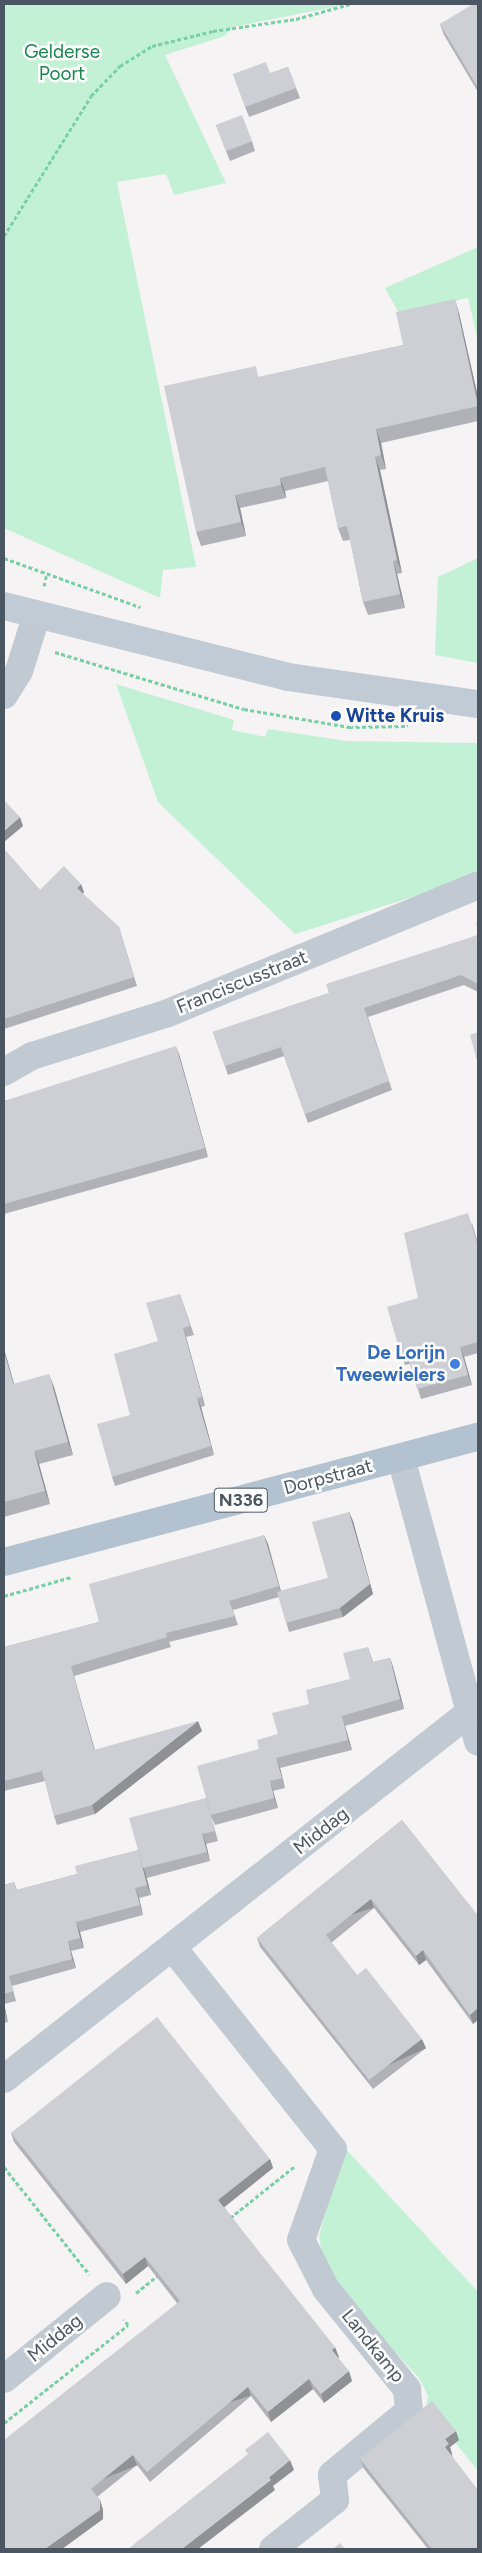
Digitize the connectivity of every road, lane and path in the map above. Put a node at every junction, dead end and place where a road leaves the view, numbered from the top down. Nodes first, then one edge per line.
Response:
1 (350, 4) edge
2 (4, 236) edge
3 (4, 558) edge
4 (47, 572) dead end
5 (4, 606) edge
6 (36, 617) junction
7 (4, 695) edge
8 (478, 704) edge
9 (478, 885) edge
10 (4, 1072) edge
11 (478, 1437) edge
12 (401, 1458) junction
13 (4, 1562) edge
14 (469, 1713) junction
15 (478, 1742) edge
16 (173, 1948) junction
17 (4, 2079) edge
18 (323, 2133) junction
19 (4, 2167) edge
20 (226, 2221) edge
21 (164, 2271) edge
22 (112, 2302) junction
23 (4, 2378) edge
24 (4, 2423) edge
25 (273, 2549) edge

1 - 2 path
3 - 4 path
5 - 6 main road
6 - 7 street
6 - 8 main road
9 - 10 street, Franciscusstraat
11 - 12 main road, Dorpstraat / N336
12 - 13 main road, Dorpstraat / N336
12 - 14 street
14 - 15 street
14 - 16 street, Middag
16 - 17 street, Middag
16 - 18 street
18 - 20 path
18 - 25 street, Landkamp
19 - 22 path
21 - 22 path
22 - 23 street, Middag
22 - 24 path

